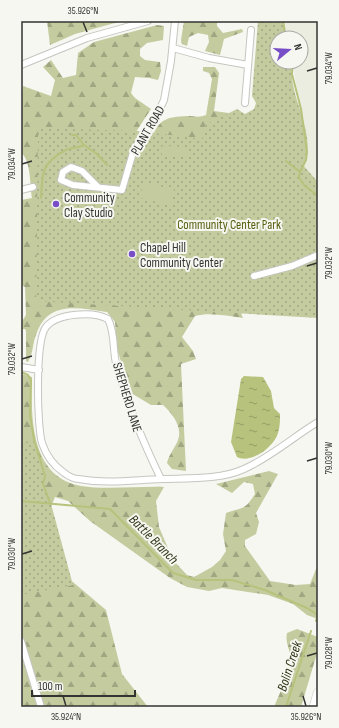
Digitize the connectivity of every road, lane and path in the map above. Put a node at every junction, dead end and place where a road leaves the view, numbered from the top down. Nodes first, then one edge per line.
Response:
1 (148, 21) edge
2 (175, 21) edge
3 (251, 30) dead end
4 (173, 48) junction
5 (21, 65) edge
6 (248, 65) junction
7 (245, 104) dead end
8 (33, 187) dead end
9 (98, 187) junction
10 (21, 190) edge
11 (318, 255) edge
12 (254, 276) dead end
13 (21, 368) edge
14 (39, 370) junction
15 (318, 422) edge
16 (161, 479) junction
17 (21, 641) edge
18 (318, 693) edge
19 (41, 707) edge
20 (314, 707) edge

1 - 5 street
2 - 4 street, PLANT ROAD
3 - 6 street
4 - 6 street
4 - 9 street, PLANT ROAD
6 - 7 street
8 - 10 street
9 - 9 street, PLANT ROAD
11 - 12 street
13 - 14 street
14 - 16 street, SHEPHERD LANE
14 - 16 street, SHEPHERD LANE
15 - 16 street, SHEPHERD LANE
17 - 19 street
18 - 20 main road

